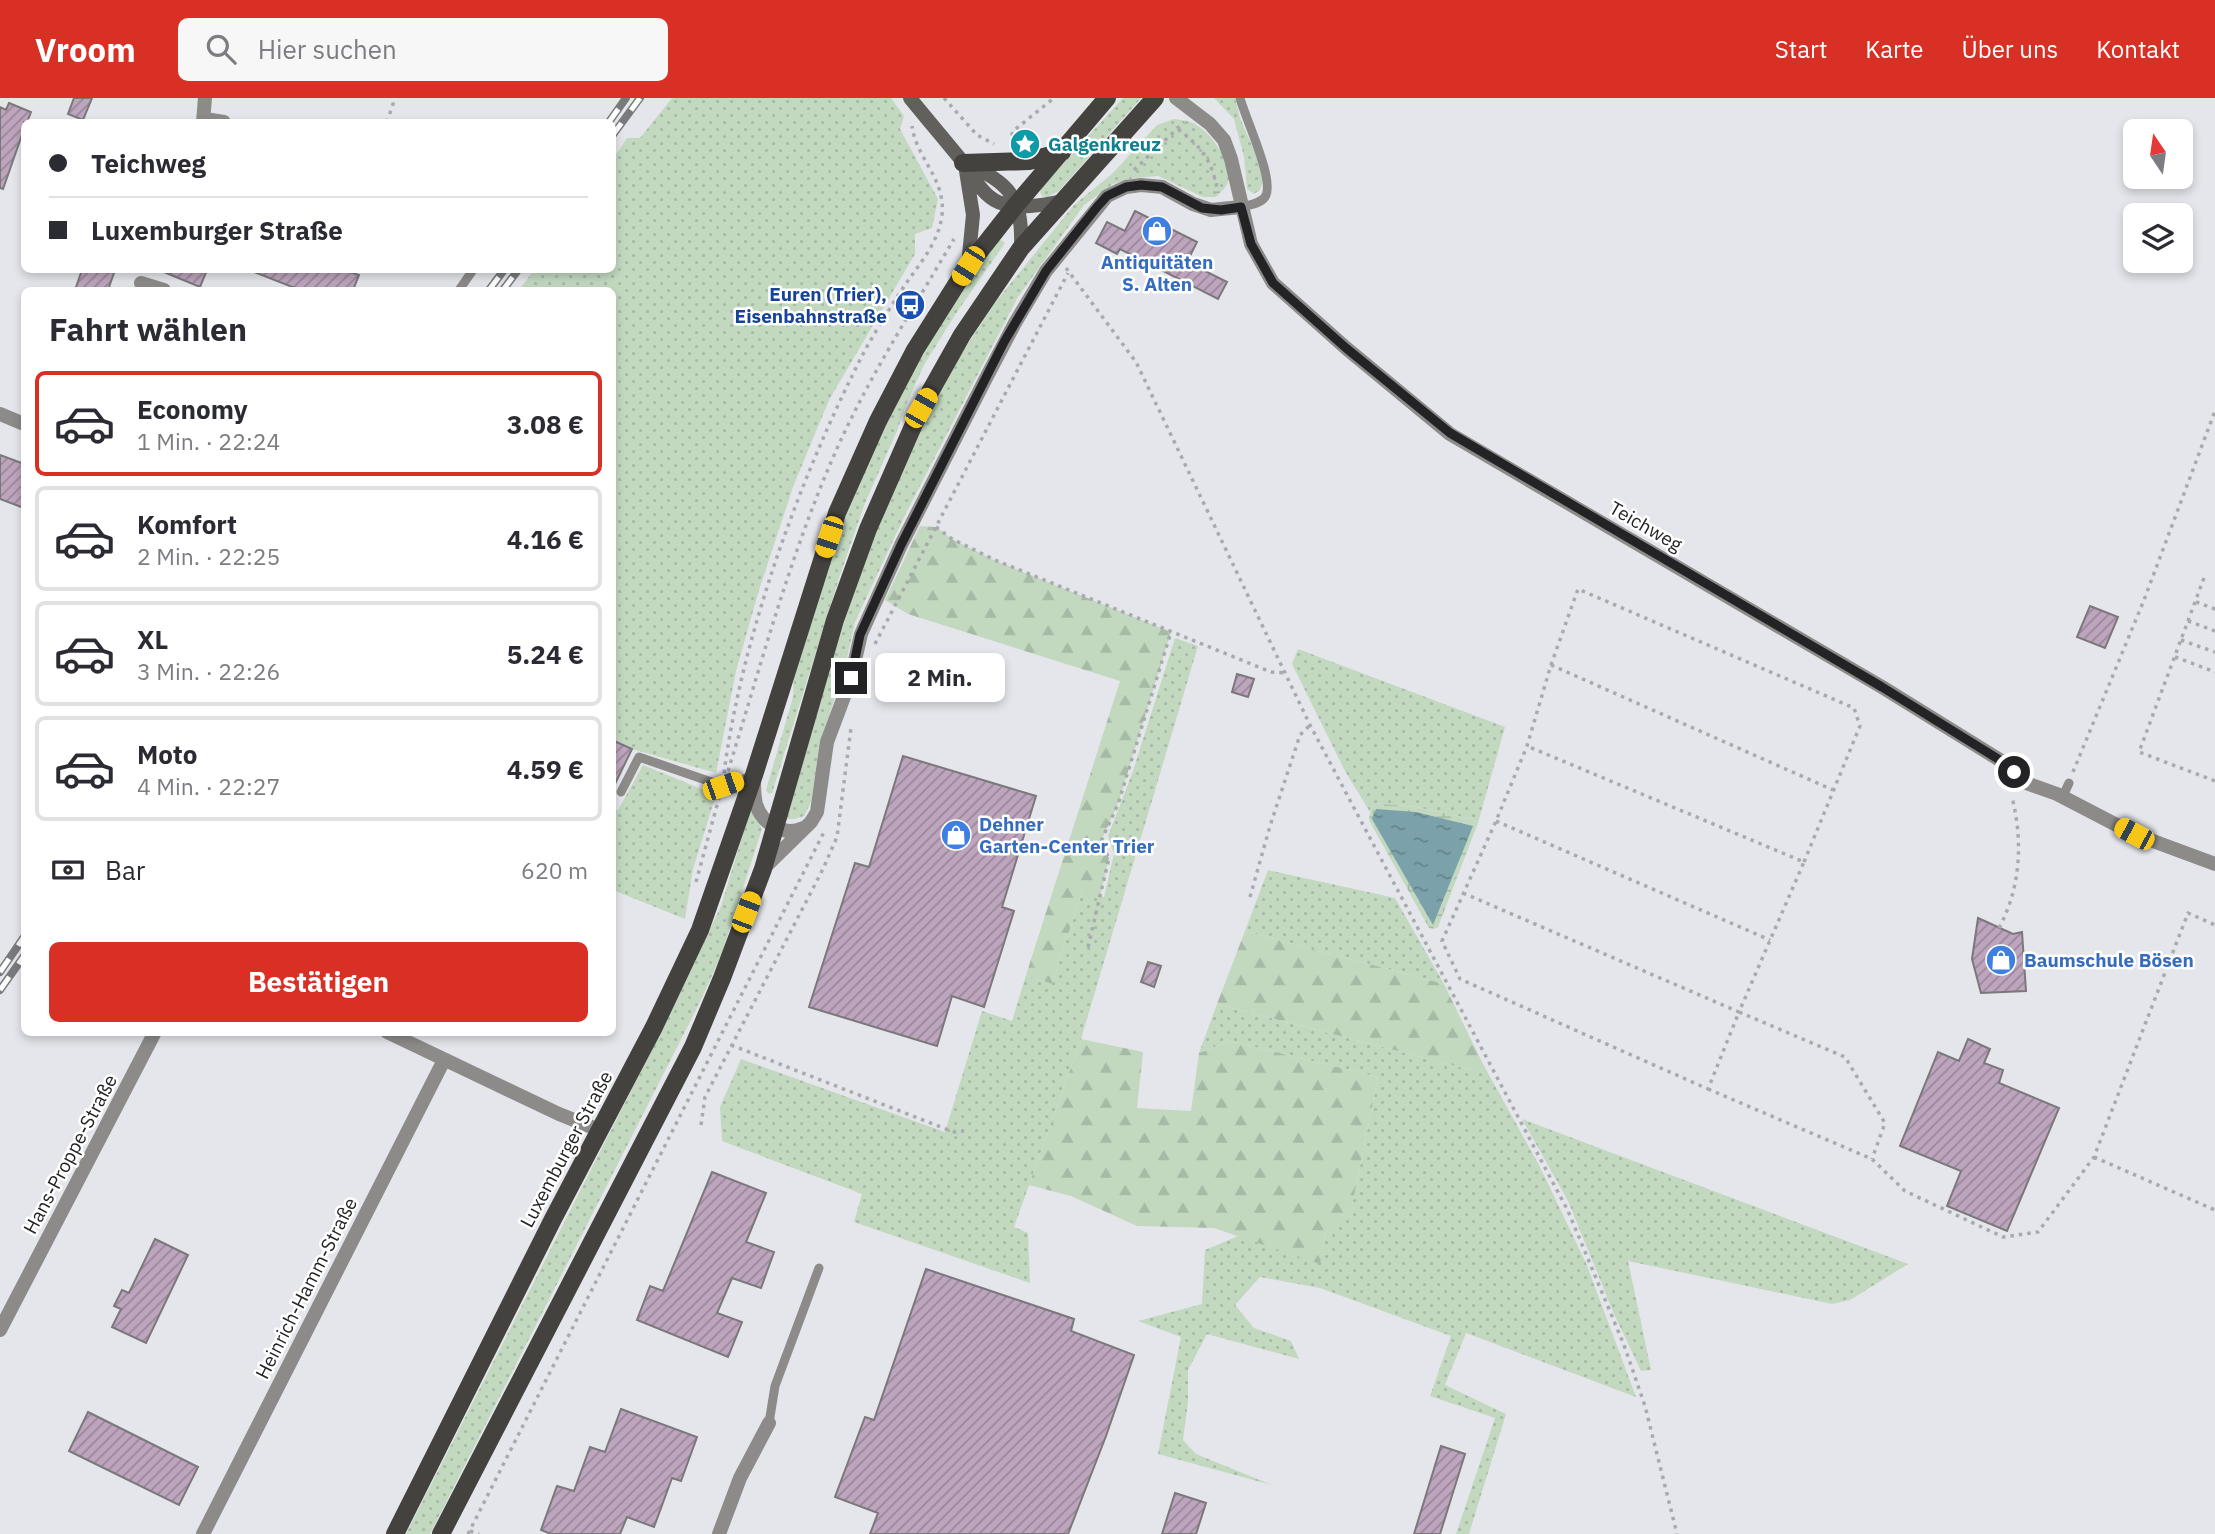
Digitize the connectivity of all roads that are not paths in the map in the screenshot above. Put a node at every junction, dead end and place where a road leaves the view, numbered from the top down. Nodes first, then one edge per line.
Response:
1 (205, 98) edge
2 (1107, 98) edge
3 (1155, 98) edge
4 (1177, 98) edge
5 (1240, 98) edge
6 (914, 103) edge
7 (204, 119) edge
8 (1062, 152) junction
9 (963, 163) junction
10 (1063, 201) junction
11 (1016, 205) junction
12 (1241, 207) junction
13 (1021, 248) junction
14 (968, 266) junction
15 (0, 414) edge
16 (21, 423) edge
17 (754, 775) junction
18 (621, 792) dead end
19 (774, 827) junction
20 (803, 828) junction
21 (2215, 864) edge
22 (763, 869) junction
23 (153, 1036) edge
24 (395, 1036) edge
25 (444, 1060) junction
26 (599, 1130) junction
27 (819, 1268) dead end
28 (0, 1331) edge
29 (769, 1423) joint
30 (203, 1534) edge
31 (395, 1534) edge
32 (441, 1534) edge
33 (719, 1534) edge

1 - 7 street
2 - 8 main road, Luxemburger Straße
3 - 10 main road
4 - 12 street, Teichweg
5 - 12 lane
6 - 9 street
8 - 9 main road
8 - 11 main road, Luxemburger Straße
9 - 11 street
9 - 14 street
10 - 11 street
10 - 13 main road
11 - 13 street
11 - 14 main road, Luxemburger Straße
12 - 20 street
12 - 21 street, Teichweg
13 - 19 main road
14 - 17 main road, Luxemburger Straße
15 - 16 street
17 - 18 lane
17 - 19 street, Luxemburger Straße
17 - 26 main road, Luxemburger Straße
19 - 20 street
19 - 22 main road
20 - 22 street
22 - 32 main road
23 - 28 street, Hans-Proppe-Straße
24 - 25 street
25 - 26 street
25 - 30 street, Heinrich-Hamm-Straße
26 - 31 main road, Luxemburger Straße
27 - 29 lane
29 - 33 street

